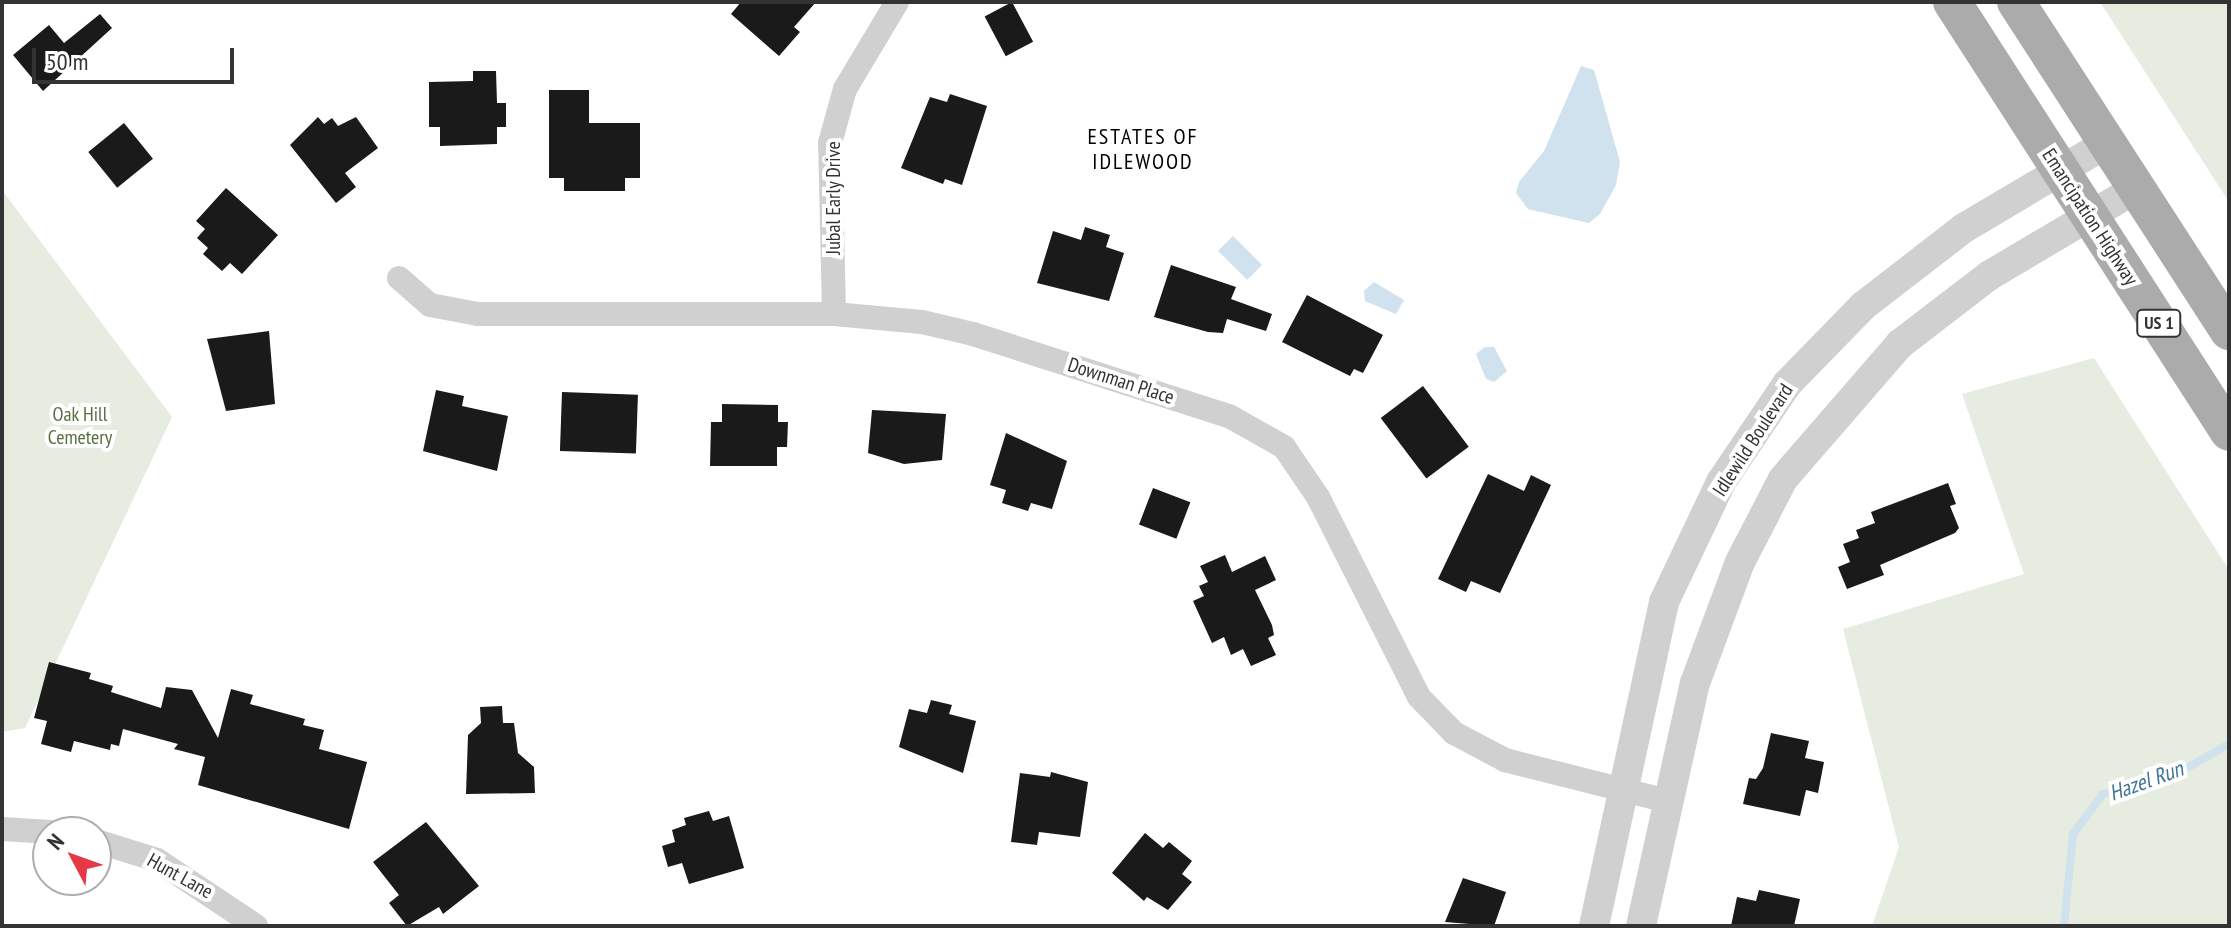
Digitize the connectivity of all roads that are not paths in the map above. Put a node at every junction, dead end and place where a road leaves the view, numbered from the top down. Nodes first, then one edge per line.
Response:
1 (897, 2) edge
2 (1952, 2) edge
3 (2016, 2) edge
4 (2107, 143) junction
5 (2059, 169) junction
6 (2137, 188) junction
7 (2088, 214) junction
8 (399, 278) dead end
9 (834, 314) junction
10 (2229, 331) edge
11 (2229, 432) edge
12 (1621, 793) junction
13 (1671, 802) junction
14 (2, 829) edge
15 (32, 831) edge
16 (112, 846) edge
17 (256, 926) edge
18 (1594, 926) edge
19 (1641, 926) edge

1 - 9 street, Jubal Early Drive
2 - 5 main road, Emancipation Highway / US 1
3 - 4 main road, US 1
4 - 5 street, Idlewild Boulevard
4 - 6 main road, US 1
5 - 7 main road, Emancipation Highway / US 1
5 - 12 street, Idlewild Boulevard
6 - 7 street
6 - 10 main road, US 1
7 - 11 main road, Emancipation Highway / US 1
7 - 13 street
8 - 9 street, Downman Place
9 - 12 street, Downman Place
12 - 13 street, Downman Place
12 - 18 street, Idlewild Boulevard
13 - 19 street
14 - 15 street
16 - 17 street, Hunt Lane

